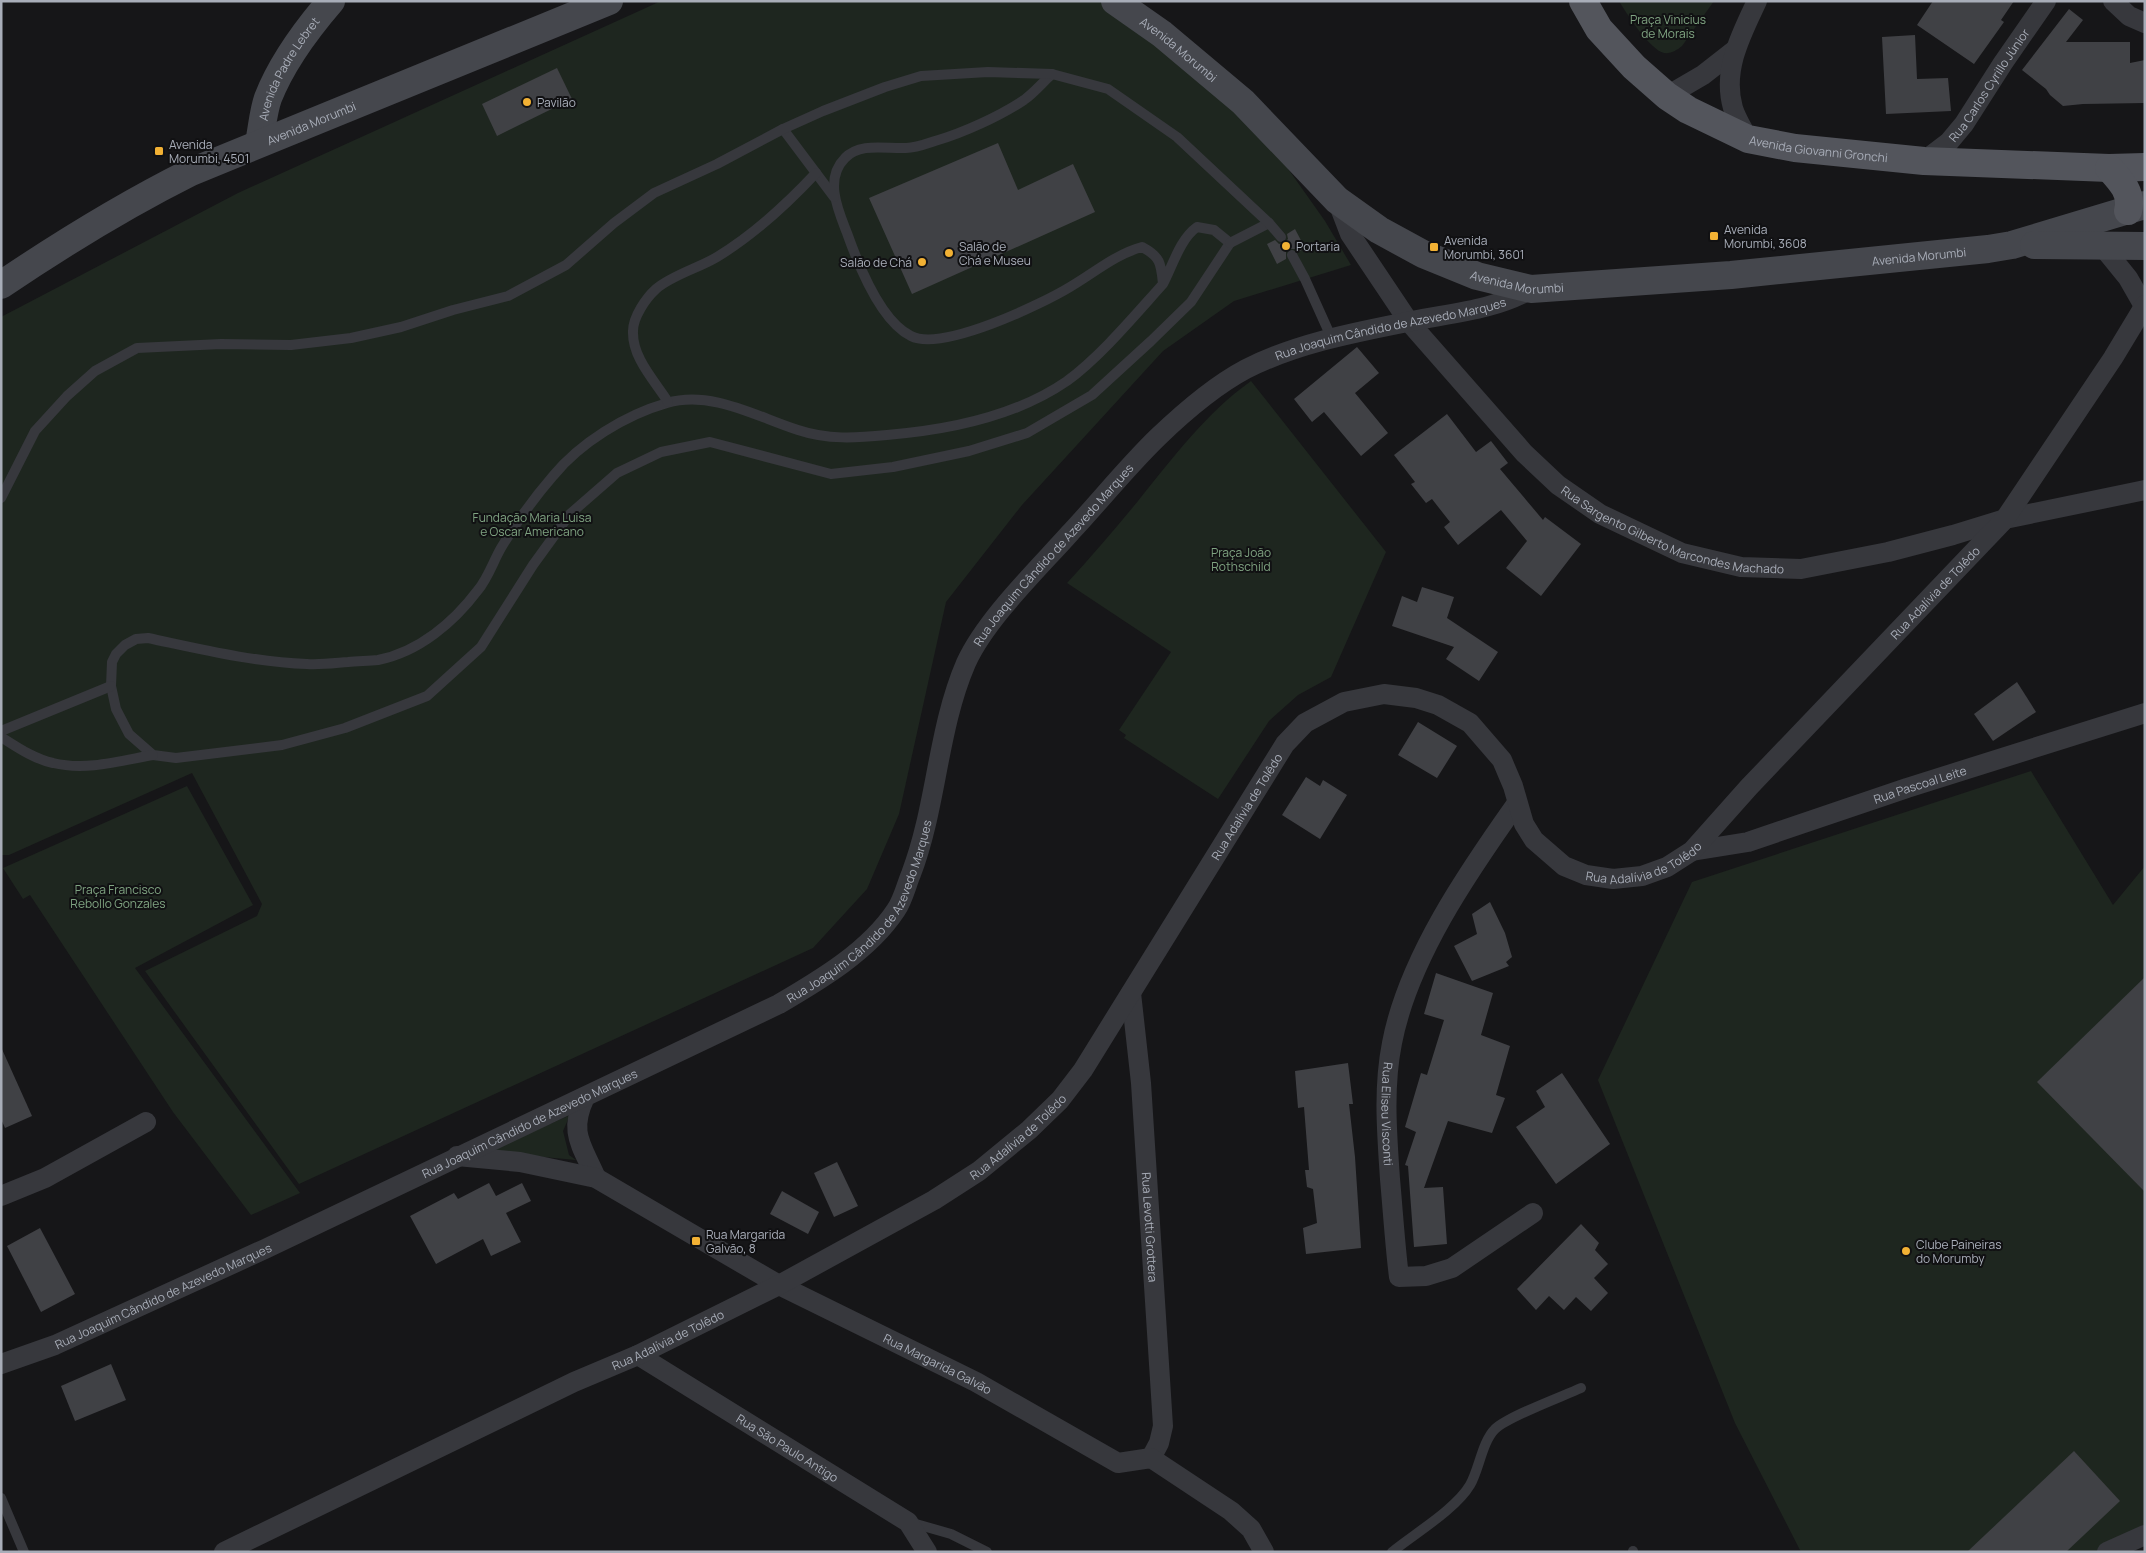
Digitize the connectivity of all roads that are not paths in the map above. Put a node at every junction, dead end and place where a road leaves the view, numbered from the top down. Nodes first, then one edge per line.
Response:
1 (331, 1) edge
2 (1116, 1) edge
3 (1583, 1) edge
4 (1757, 1) edge
5 (2046, 1) edge
6 (2113, 1) edge
7 (608, 2) edge
8 (2145, 22) edge
9 (1735, 50) junction
10 (1052, 74) junction
11 (1667, 96) junction
12 (268, 99) junction
13 (311, 122) junction
14 (782, 129) junction
15 (1748, 139) junction
16 (258, 143) junction
17 (1924, 161) junction
18 (2145, 167) edge
19 (2109, 168) junction
20 (816, 173) junction
21 (2145, 182) edge
22 (834, 197) junction
23 (1337, 200) junction
24 (2136, 208) edge
25 (1269, 223) junction
26 (1281, 236) dead end
27 (1230, 243) junction
28 (2012, 245) junction
29 (2102, 246) junction
30 (2145, 246) edge
31 (1292, 256) dead end
32 (1, 284) edge
33 (1163, 284) junction
34 (1531, 289) junction
35 (2144, 306) edge
36 (1409, 322) junction
37 (1332, 339) junction
38 (668, 402) junction
39 (2145, 490) edge
40 (1, 498) edge
41 (2005, 519) junction
42 (111, 686) junction
43 (2145, 713) edge
44 (1, 731) edge
45 (1, 737) edge
46 (152, 756) junction
47 (1517, 803) junction
48 (1692, 851) junction
49 (1131, 993) junction
50 (585, 1097) junction
51 (146, 1122) dead end
52 (457, 1156) junction
53 (596, 1178) junction
54 (1, 1196) edge
55 (1533, 1213) dead end
56 (779, 1285) junction
57 (638, 1356) junction
58 (1, 1364) edge
59 (1581, 1388) dead end
60 (1151, 1458) junction
61 (1, 1498) edge
62 (908, 1522) junction
63 (2145, 1535) edge
64 (231, 1550) edge
65 (24, 1552) edge
66 (927, 1552) edge
67 (987, 1552) edge
68 (1264, 1552) edge
69 (1392, 1552) edge
70 (2107, 1552) edge

1 - 12 main road, Avenida Padre Lebret
2 - 23 main road, Avenida Morumbi
3 - 11 main road, Avenida Giovanni Gronchi
4 - 9 street
5 - 17 street, Rua Carlos Cyrillo Júnior
6 - 8 street
7 - 13 main road, Avenida Morumbi
9 - 11 street
9 - 15 street
10 - 14 lane
10 - 22 lane
10 - 25 lane
11 - 15 main road, Avenida Giovanni Gronchi
12 - 13 main road
12 - 16 main road, Avenida Padre Lebret
13 - 16 main road, Avenida Morumbi
14 - 20 lane
14 - 40 lane
15 - 17 main road, Avenida Giovanni Gronchi
16 - 32 main road, Avenida Morumbi
17 - 19 main road, Avenida Giovanni Gronchi
18 - 19 main road, Avenida Giovanni Gronchi
19 - 21 main road, Avenida Giovanni Gronchi
19 - 24 main road
20 - 22 lane
20 - 38 lane
22 - 33 lane
23 - 34 main road, Avenida Morumbi
23 - 36 street, Rua Sargento Gilberto Marcondes Machado
24 - 28 main road, Avenida Morumbi
25 - 26 lane
25 - 27 lane
27 - 33 lane
27 - 46 lane
28 - 29 main road, Avenida Morumbi
28 - 34 main road, Avenida Morumbi
29 - 30 main road, Avenida Morumbi
29 - 35 street, Rua Adalívia de Tolêdo
31 - 37 lane
33 - 38 lane
34 - 36 street, Rua Joaquim Cândido de Azevedo Marques
35 - 41 street, Rua Adalívia de Tolêdo
36 - 37 street, Rua Joaquim Cândido de Azevedo Marques
36 - 41 street, Rua Sargento Gilberto Marcondes Machado
37 - 50 street, Rua Joaquim Cândido de Azevedo Marques
38 - 42 lane
39 - 41 street, Rua Sargento Gilberto Marcondes Machado
41 - 48 street, Rua Adalívia de Tolêdo
42 - 44 lane
42 - 46 lane
43 - 48 street, Rua Pascoal Leite
45 - 46 lane
47 - 48 street, Rua Adalívia de Tolêdo
47 - 49 street, Rua Adalívia de Tolêdo
47 - 55 street, Rua Eliseu Visconti
49 - 56 street, Rua Adalívia de Tolêdo
49 - 60 street, Rua Levotti Grottera
50 - 52 street, Rua Joaquim Cândido de Azevedo Marques
50 - 53 street
51 - 54 street
52 - 53 street, Rua Margarida Galvão
52 - 58 street, Rua Joaquim Cândido de Azevedo Marques
53 - 56 street, Rua Margarida Galvão
56 - 57 street, Rua Adalívia de Tolêdo
56 - 60 street, Rua Margarida Galvão
57 - 62 street, Rua São Paulo Antigo
57 - 64 street, Rua Adalívia de Tolêdo
59 - 69 lane
60 - 68 street
61 - 65 lane
62 - 66 street, Rua São Paulo Antigo
62 - 67 lane
63 - 70 street

